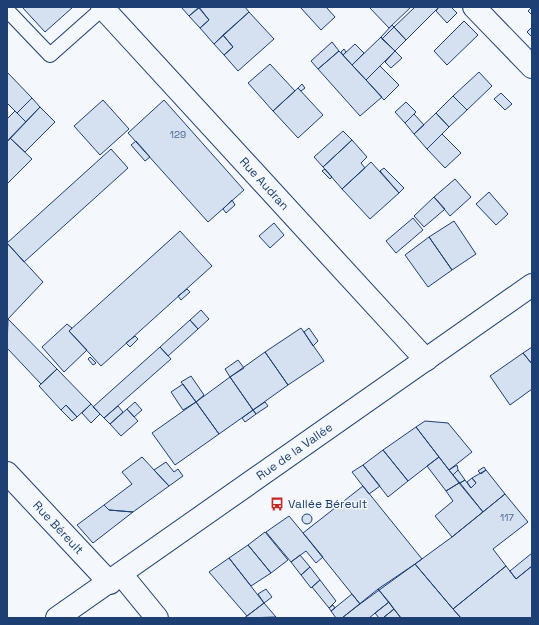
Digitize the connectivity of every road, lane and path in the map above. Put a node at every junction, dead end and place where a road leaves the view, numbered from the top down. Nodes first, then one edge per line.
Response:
1 (474, 7) edge
2 (103, 8) edge
3 (7, 10) edge
4 (532, 67) edge
5 (532, 284) edge
6 (426, 360) junction
7 (7, 473) edge
8 (115, 579) junction
9 (58, 618) edge
10 (157, 618) edge

1 - 4 street
2 - 3 lane
2 - 6 street, Rue Audran
5 - 6 street, Rue de la Vallée
6 - 8 street, Rue de la Vallée
7 - 8 street, Rue Béreult
8 - 9 street, Rue de la Vallée
8 - 10 street, Rue Béreult

